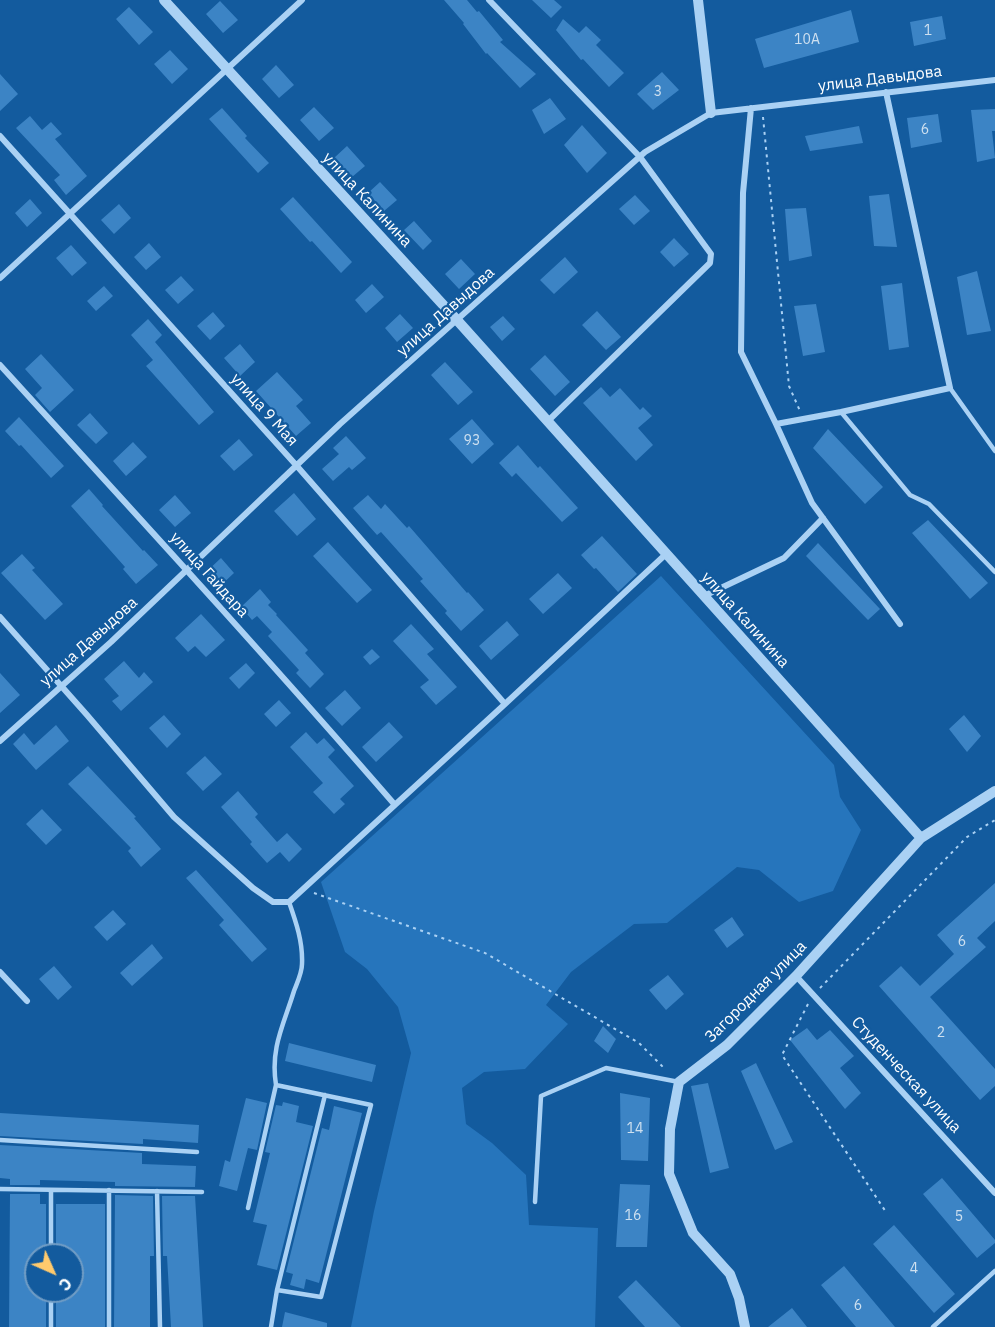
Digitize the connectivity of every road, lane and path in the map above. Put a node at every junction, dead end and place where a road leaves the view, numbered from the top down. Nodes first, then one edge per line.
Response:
1 (164, 0) edge
2 (302, 0) edge
3 (489, 0) edge
4 (698, 0) edge
5 (226, 68) junction
6 (995, 80) edge
7 (886, 92) junction
8 (762, 107) junction
9 (751, 108) junction
10 (711, 112) junction
11 (0, 136) edge
12 (640, 157) junction
13 (69, 213) junction
14 (0, 278) edge
15 (457, 320) junction
16 (0, 365) edge
17 (950, 388) junction
18 (842, 412) junction
19 (804, 419) junction
20 (548, 421) junction
21 (777, 424) junction
22 (995, 451) edge
23 (296, 465) junction
24 (823, 518) junction
25 (666, 554) junction
26 (186, 570) junction
27 (995, 572) edge
28 (704, 596) junction
29 (0, 617) edge
30 (900, 624) dead end
31 (62, 686) junction
32 (505, 705) junction
33 (0, 741) edge
34 (995, 791) edge
35 (395, 805) junction
36 (995, 820) edge
37 (921, 838) junction
38 (303, 889) junction
39 (289, 902) junction
40 (0, 972) edge
41 (796, 976) junction
42 (813, 995) junction
43 (27, 1001) dead end
44 (679, 1082) junction
45 (276, 1085) junction
46 (325, 1095) junction
47 (0, 1140) edge
48 (197, 1152) dead end
49 (0, 1189) edge
50 (51, 1190) junction
51 (109, 1190) junction
52 (157, 1191) junction
53 (202, 1192) dead end
54 (995, 1193) edge
55 (535, 1202) dead end
56 (248, 1208) dead end
57 (886, 1212) dead end
58 (51, 1243) edge
59 (995, 1271) edge
60 (277, 1290) junction
61 (51, 1303) edge
62 (51, 1327) edge
63 (109, 1327) edge
64 (160, 1327) edge
65 (271, 1327) edge
66 (745, 1327) edge
67 (933, 1327) edge

1 - 5 street, улица Калинина
2 - 5 street
3 - 12 street
4 - 10 street
5 - 13 street
5 - 15 street, улица Калинина
6 - 7 street, улица Давыдова
7 - 8 street, улица Давыдова
7 - 17 street
8 - 9 street, улица Давыдова
8 - 19 path
9 - 10 street, улица Давыдова
9 - 21 street
10 - 12 street, улица Давыдова
11 - 13 street, улица 9 Мая
12 - 15 street, улица Давыдова
12 - 20 street
13 - 14 street
13 - 23 street, улица 9 Мая
15 - 20 street, улица Калинина
15 - 23 street, улица Давыдова
16 - 26 street, улица Гайдара
17 - 18 street
17 - 22 lane
18 - 19 street
18 - 27 lane
19 - 21 street
20 - 25 street, улица Калинина
21 - 24 street
23 - 26 street, улица Давыдова
23 - 32 street, улица 9 Мая
24 - 28 street
24 - 30 street
25 - 28 street, улица Калинина
25 - 32 street
26 - 31 street, улица Давыдова
26 - 35 street, улица Гайдара
28 - 37 street, улица Калинина
29 - 31 street
31 - 33 street, улица Давыдова
31 - 39 street
32 - 35 street
34 - 37 street, Загородная улица
35 - 38 street
36 - 42 path
37 - 41 street, Загородная улица
38 - 39 street
38 - 44 path
39 - 45 lane
40 - 43 street
41 - 42 street, Студенческая улица
41 - 44 street, Загородная улица
42 - 54 street, Студенческая улица
42 - 57 path
44 - 55 lane
44 - 66 street
45 - 46 lane
45 - 56 lane
46 - 60 lane
46 - 60 lane
47 - 48 lane
49 - 50 lane
50 - 51 lane
50 - 58 lane
51 - 52 lane
51 - 63 lane
52 - 53 lane
52 - 64 lane
59 - 67 lane
60 - 65 lane
61 - 62 lane

